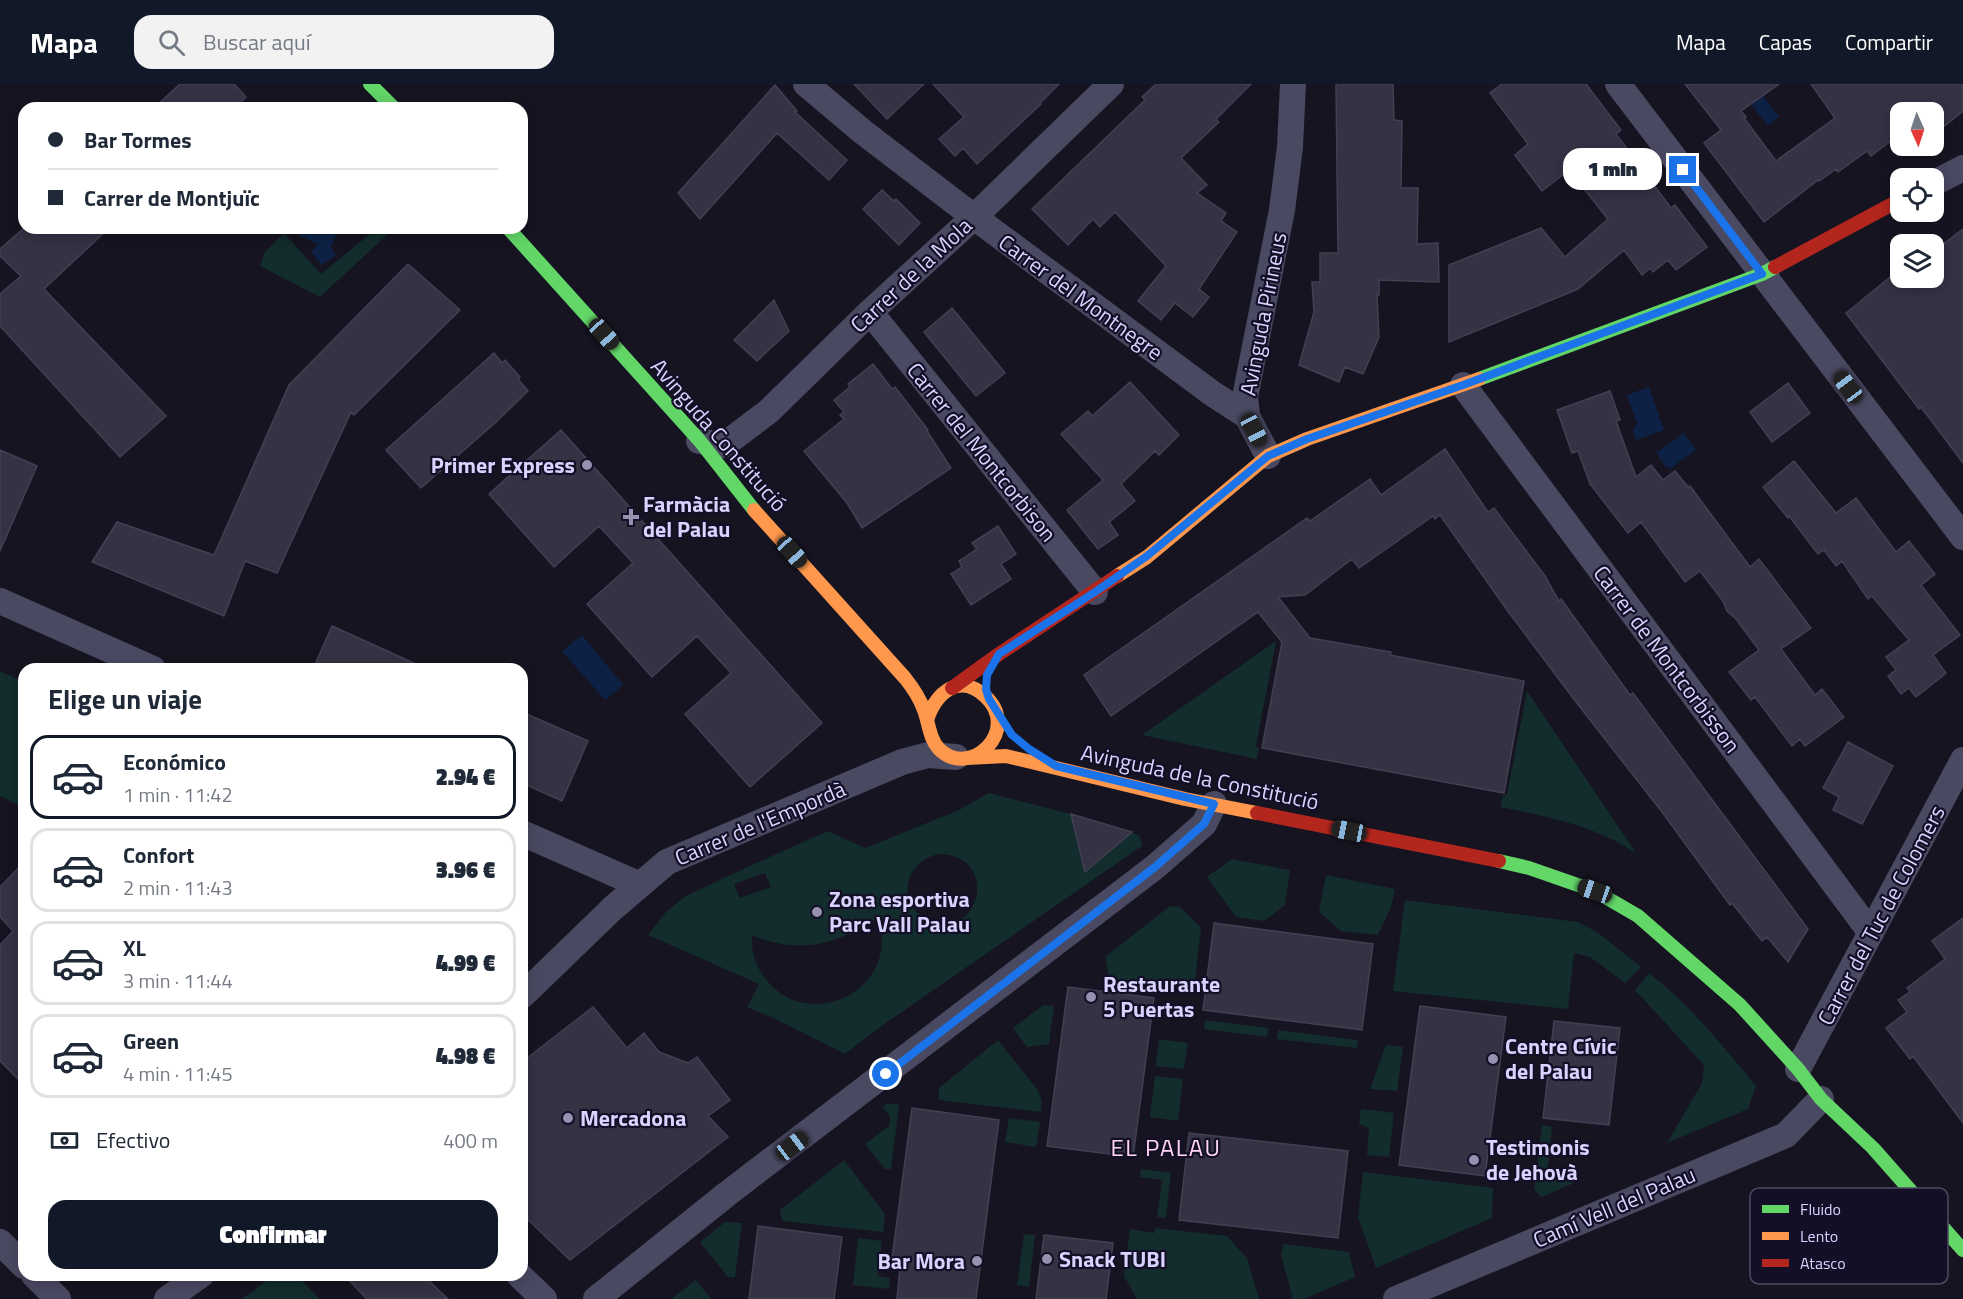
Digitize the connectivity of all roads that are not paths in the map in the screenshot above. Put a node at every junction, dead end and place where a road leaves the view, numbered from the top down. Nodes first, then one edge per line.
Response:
1 (370, 84) edge
2 (806, 84) edge
3 (1111, 84) edge
4 (1293, 84) edge
5 (1618, 84) edge
6 (388, 102) edge
7 (1963, 168) edge
8 (1944, 178) edge
9 (1890, 205) edge
10 (974, 217) junction
11 (513, 234) edge
12 (1762, 274) junction
13 (870, 312) junction
14 (1463, 385) junction
15 (1247, 416) junction
16 (699, 441) junction
17 (1268, 456) junction
18 (1963, 537) edge
19 (1095, 592) junction
20 (0, 601) edge
21 (999, 654) junction
22 (140, 663) edge
23 (899, 670) junction
24 (951, 688) junction
25 (992, 704) junction
26 (927, 723) junction
27 (1012, 735) dead end
28 (1029, 749) dead end
29 (962, 758) junction
30 (1963, 760) edge
31 (902, 762) junction
32 (1056, 766) junction
33 (1214, 804) junction
34 (528, 836) edge
35 (640, 885) junction
36 (1871, 933) junction
37 (528, 990) edge
38 (1798, 1069) junction
39 (1821, 1099) junction
40 (1908, 1188) edge
41 (1948, 1233) edge
42 (0, 1242) edge
43 (1963, 1250) edge
44 (18, 1260) edge
45 (40, 1281) edge
46 (192, 1281) edge
47 (525, 1281) edge
48 (58, 1299) edge
49 (167, 1299) edge
50 (544, 1299) edge
51 (596, 1299) edge
52 (1396, 1299) edge

1 - 6 street
2 - 10 street, Carrer del Montnegre
3 - 10 street, Carrer de la Mola
4 - 15 street, Avinguda Pirineus
5 - 12 street
7 - 8 street
9 - 12 street
10 - 13 street, Carrer de la Mola
10 - 15 street, Carrer del Montnegre
11 - 16 street, Avinguda Constitució
12 - 14 street
12 - 18 street
13 - 16 street, Carrer de la Mola
13 - 19 street, Carrer del Montcorbison
14 - 17 street
14 - 36 street, Carrer de Montcorbisson
15 - 17 street, Avinguda Pirineus
16 - 23 street, Avinguda Constitució
17 - 19 street
19 - 21 street
20 - 22 street
21 - 24 street
21 - 25 street
23 - 24 street, Avinguda Constitució
23 - 26 street, Avinguda Constitució
24 - 25 street
24 - 26 street
25 - 27 street
25 - 29 street
26 - 29 street
26 - 31 street, Carrer de l'Empordà
28 - 32 street
29 - 31 street, Carrer de l'Empordà
29 - 32 street
30 - 36 street, Carrer del Tuc de Colomers
31 - 35 street, Carrer de l'Empordà
32 - 33 street, Avinguda de la Constitució
33 - 38 street, Avinguda de la Constitució
33 - 51 street
34 - 35 street
35 - 37 street, Carrer de l'Empordà
36 - 38 street, Carrer del Tuc de Colomers
38 - 39 street
39 - 40 street
39 - 52 street, Camí Vell del Palau
41 - 43 street
42 - 44 street
45 - 48 street
46 - 49 street
47 - 50 street

